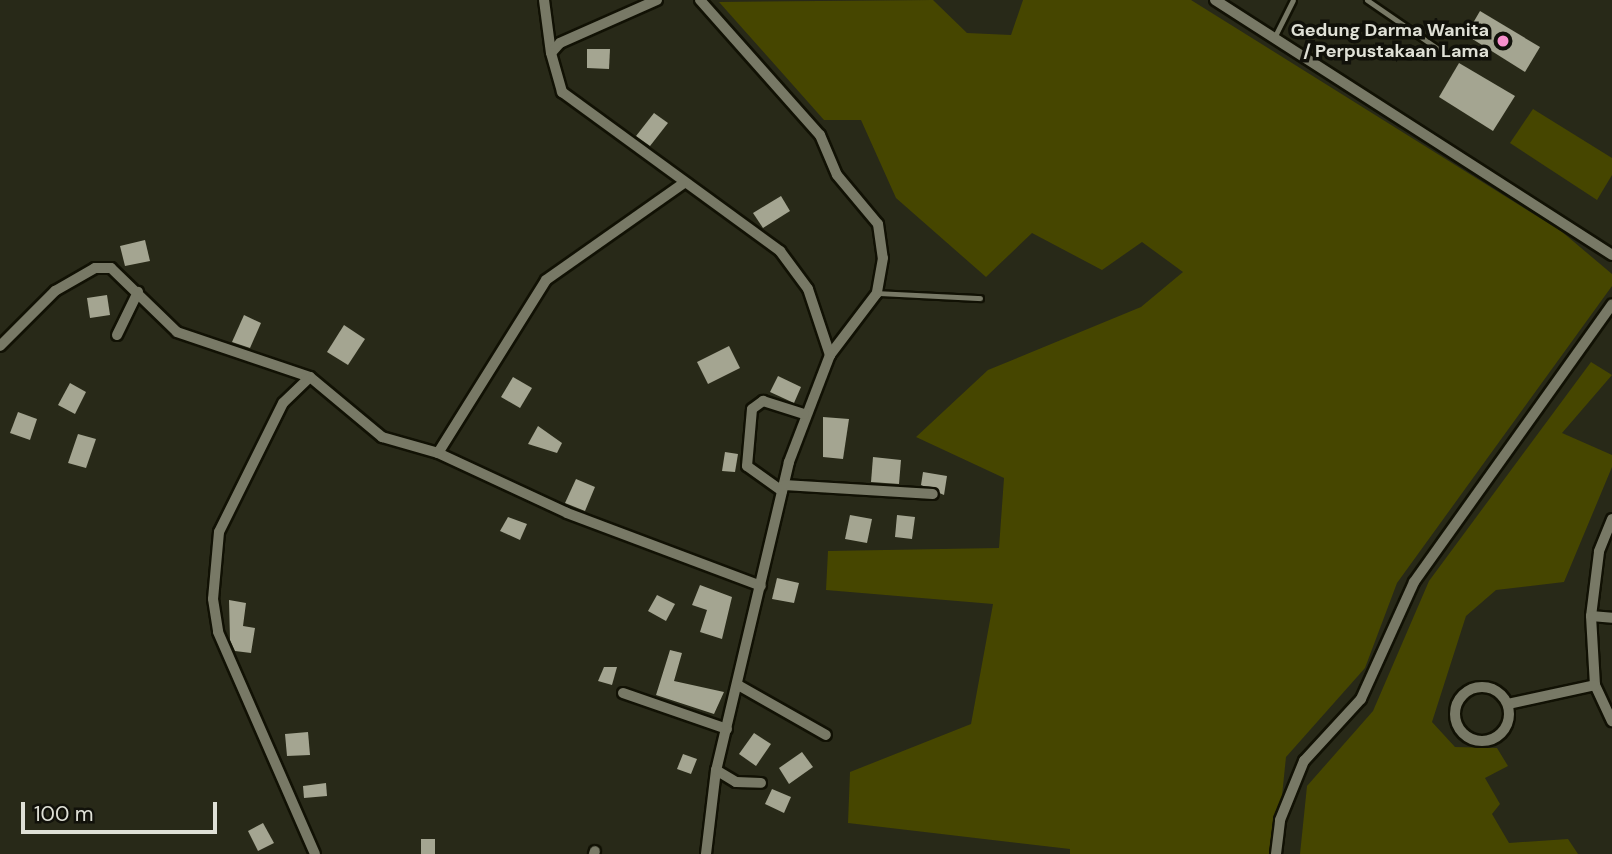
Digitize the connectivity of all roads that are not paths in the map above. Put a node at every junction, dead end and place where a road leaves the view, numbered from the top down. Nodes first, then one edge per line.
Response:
1 (544, 0) edge
2 (657, 0) edge
3 (700, 0) edge
4 (1215, 0) edge
5 (1293, 0) edge
6 (1367, 0) edge
7 (1274, 38) junction
8 (551, 53) junction
9 (1447, 55) dead end
10 (684, 183) junction
11 (1612, 255) edge
12 (138, 292) junction
13 (877, 293) junction
14 (981, 298) dead end
15 (1612, 304) edge
16 (117, 335) dead end
17 (0, 346) edge
18 (830, 355) junction
19 (310, 377) junction
20 (804, 414) junction
21 (438, 453) junction
22 (783, 488) junction
23 (933, 494) dead end
24 (1612, 519) edge
25 (761, 586) junction
26 (1591, 616) junction
27 (1612, 618) edge
28 (738, 685) junction
29 (1595, 685) junction
30 (623, 693) dead end
31 (1508, 704) junction
32 (1612, 721) edge
33 (727, 729) junction
34 (826, 735) dead end
35 (716, 770) junction
36 (761, 783) dead end
37 (315, 854) edge
38 (706, 854) edge
39 (1276, 854) edge

1 - 8 street
2 - 8 street
3 - 13 street
4 - 7 street
5 - 7 lane
6 - 9 lane
7 - 11 street
8 - 10 street
10 - 18 street
10 - 21 street
12 - 16 street
12 - 17 street
12 - 19 street
13 - 14 lane
13 - 18 street
15 - 39 street
18 - 20 street
19 - 21 street
19 - 37 street
20 - 22 street
20 - 22 street
21 - 25 street
22 - 23 street
22 - 25 street
24 - 26 street
25 - 28 street
26 - 27 street
26 - 29 street
28 - 33 street
28 - 34 street
29 - 31 street
29 - 32 street
30 - 33 street
31 - 31 street
33 - 35 street
35 - 36 street
35 - 38 street

